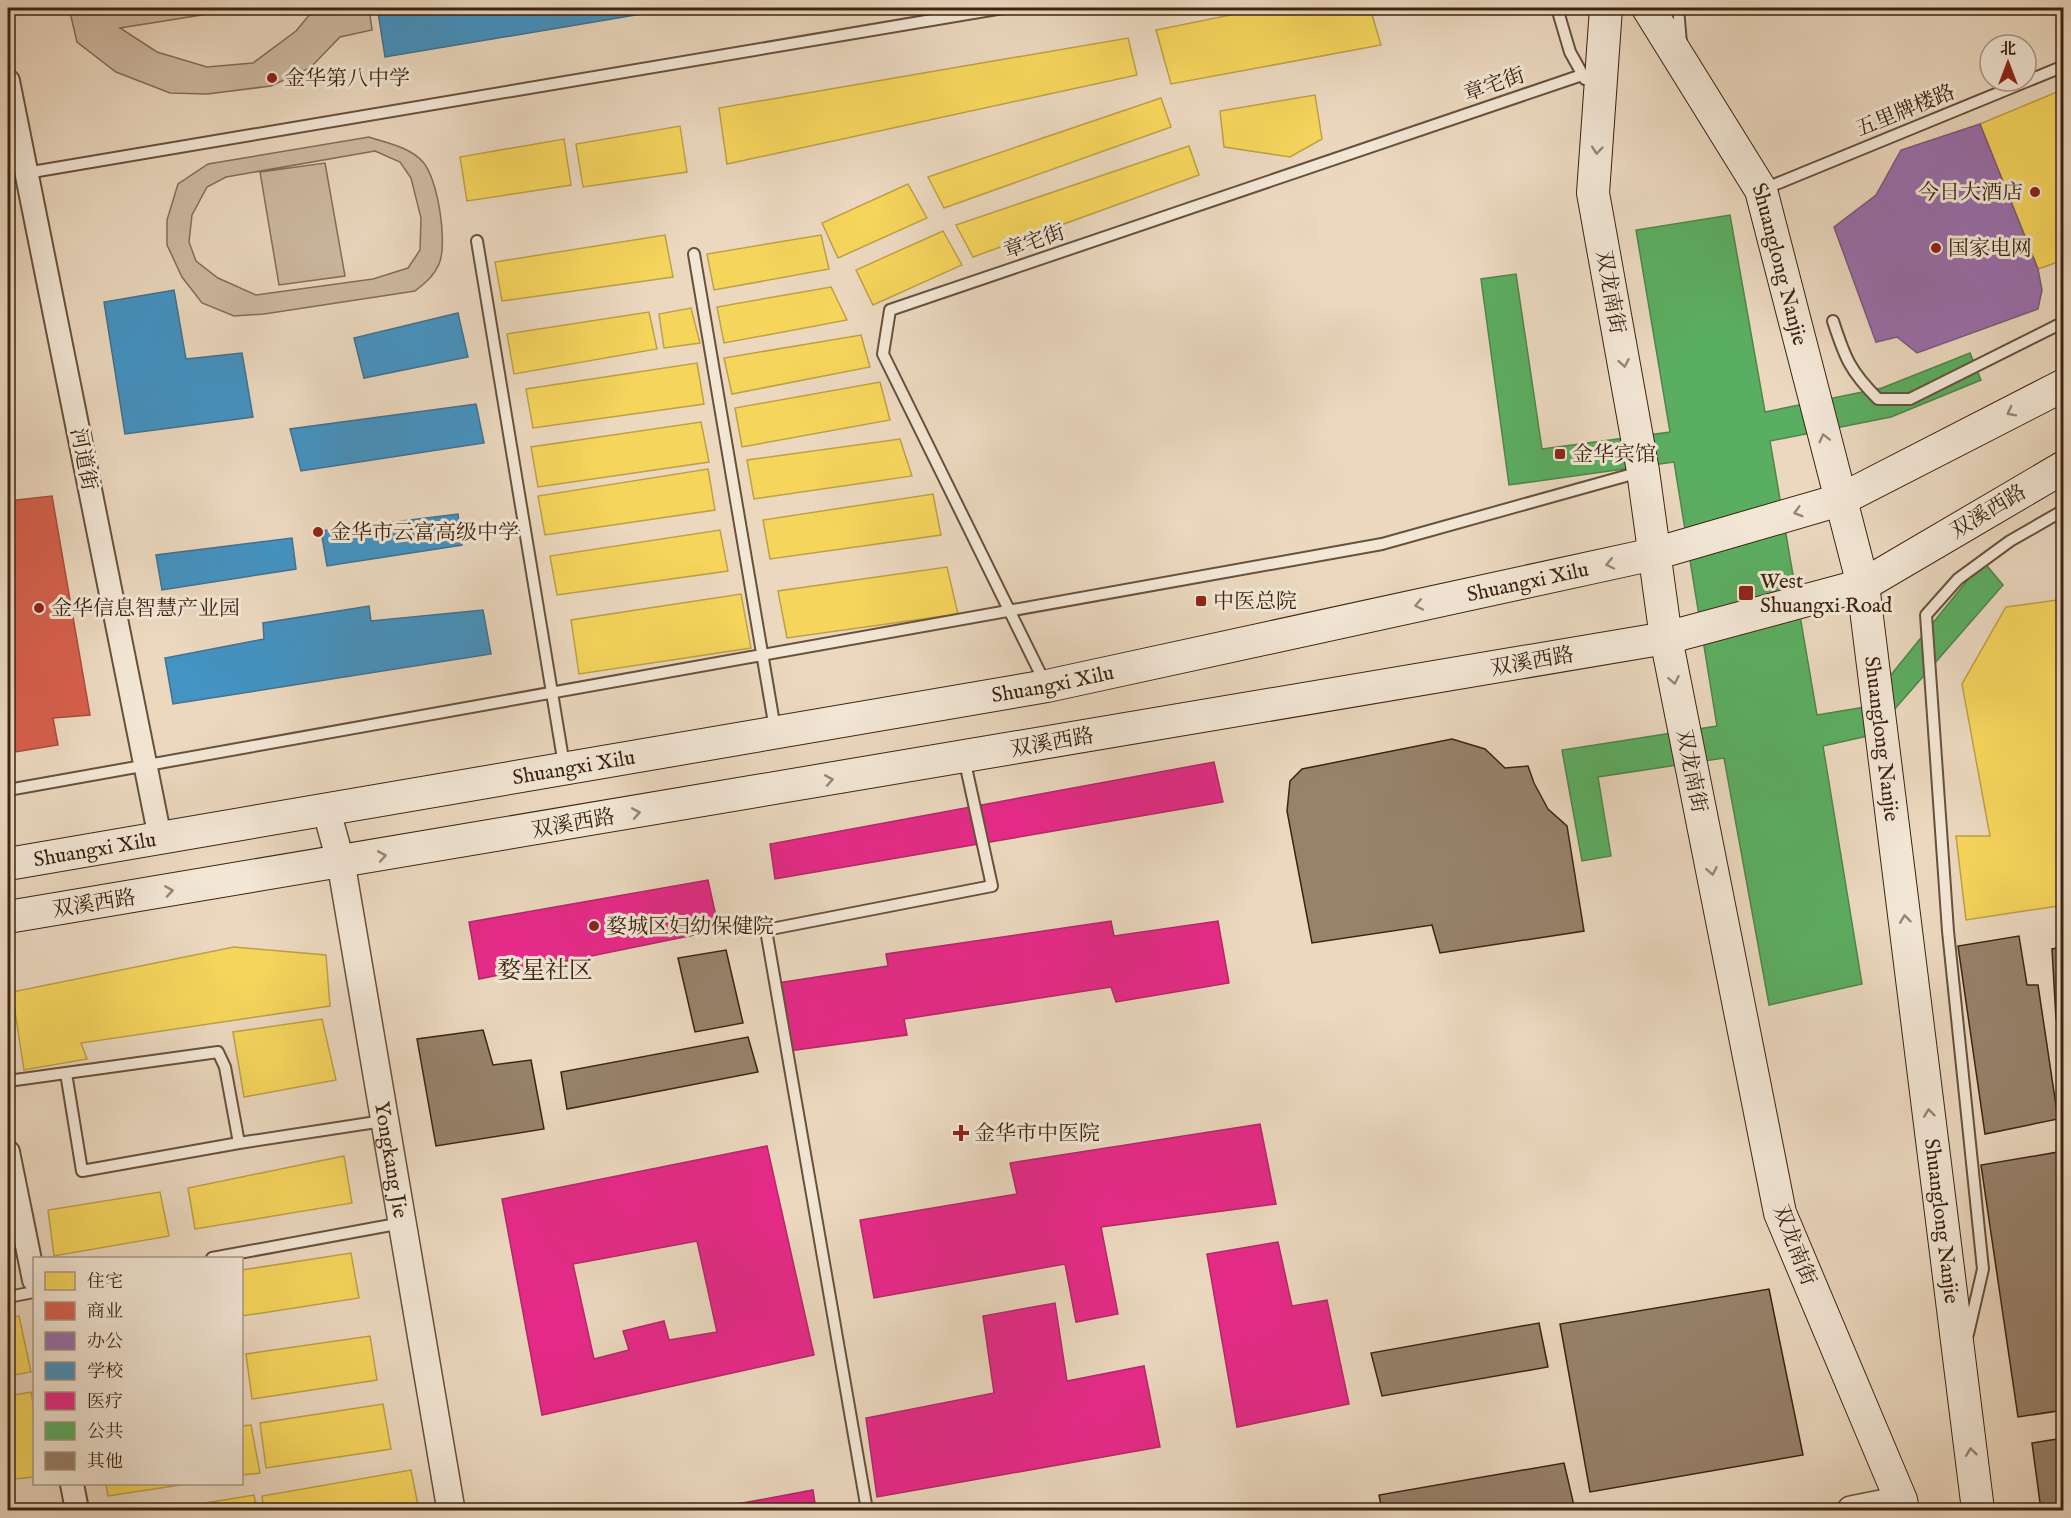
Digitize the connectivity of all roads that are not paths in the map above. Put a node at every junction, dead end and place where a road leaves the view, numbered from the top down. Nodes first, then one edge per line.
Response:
1 (1003, 8) edge
2 (1557, 8) edge
3 (1606, 8) edge
4 (1648, 8) edge
5 (1678, 8) edge
6 (2064, 66) edge
7 (1683, 67) junction
8 (1582, 75) junction
9 (8, 81) edge
10 (1601, 108) junction
11 (26, 173) junction
12 (1761, 190) junction
13 (477, 241) dead end
14 (694, 254) dead end
15 (1833, 321) dead end
16 (2064, 322) edge
17 (2064, 385) edge
18 (2064, 466) edge
19 (1643, 471) junction
20 (1840, 500) junction
21 (2064, 510) edge
22 (1654, 554) junction
23 (1863, 585) junction
24 (1010, 611) junction
25 (1666, 639) junction
26 (763, 656) junction
27 (1047, 686) junction
28 (552, 693) junction
29 (776, 733) junction
30 (964, 757) junction
31 (146, 766) junction
32 (564, 769) junction
33 (8, 790) edge
34 (326, 809) junction
35 (160, 838) junction
36 (341, 863) junction
37 (8, 864) edge
38 (8, 917) edge
39 (66, 1073) junction
40 (8, 1081) edge
41 (384, 1120) junction
42 (239, 1143) junction
43 (8, 1152) edge
44 (402, 1223) junction
45 (217, 1257) edge
46 (33, 1275) edge
47 (33, 1292) edge
48 (8, 1297) edge
49 (1960, 1366) junction
50 (72, 1485) edge
51 (1902, 1505) edge
52 (76, 1510) edge
53 (452, 1510) edge
54 (867, 1510) edge
55 (1851, 1510) edge
56 (1978, 1510) edge

1 - 11 lane
2 - 8 lane
3 - 10 main road, 双龙南街
4 - 7 main road, Shuanglong Nanjie
5 - 7 lane
6 - 12 lane, 五里牌楼路
7 - 12 main road, Shuanglong Nanjie
8 - 10 lane
8 - 24 lane, 章宅街
9 - 11 street, 河道街
10 -> 19 main road, 双龙南街
11 - 31 street, 河道街
20 -> 12 main road, Shuanglong Nanjie
13 - 28 lane
14 - 26 lane
15 - 16 lane
17 -> 20 main road, Shuangxi Xilu
18 - 23 main road, 双溪西路
19 - 22 main road, 双龙南街
19 - 24 lane
20 -> 22 main road, Shuangxi Xilu
20 - 23 main road, Shuanglong Nanjie
21 - 49 lane
22 - 25 main road, 双龙南街
22 -> 27 main road, Shuangxi Xilu
23 - 25 main road, 双溪西路
49 -> 23 main road, Shuanglong Nanjie
24 - 26 lane
24 - 27 lane, 章宅街
25 - 30 main road, 双溪西路
25 -> 51 main road, 双龙南街
26 - 28 lane
26 - 29 lane
27 - 29 main road, Shuangxi Xilu
28 - 31 lane
28 - 32 lane
29 - 32 main road, Shuangxi Xilu
36 -> 30 main road, 双溪西路
30 - 54 lane
31 - 33 lane
31 - 35 street, 河道街
32 - 34 main road, Shuangxi Xilu
34 - 35 main road, Shuangxi Xilu
34 - 36 street, Yongkang Jie
35 - 37 main road, Shuangxi Xilu
38 -> 36 main road, 双溪西路
36 - 41 street, Yongkang Jie
39 - 40 lane
39 - 42 lane
39 - 42 lane
41 - 42 lane
41 - 44 street, Yongkang Jie
43 - 46 street
44 - 45 lane
44 - 53 street, Yongkang Jie
47 - 48 lane
56 -> 49 main road, Shuanglong Nanjie
50 - 52 street
51 - 55 street

